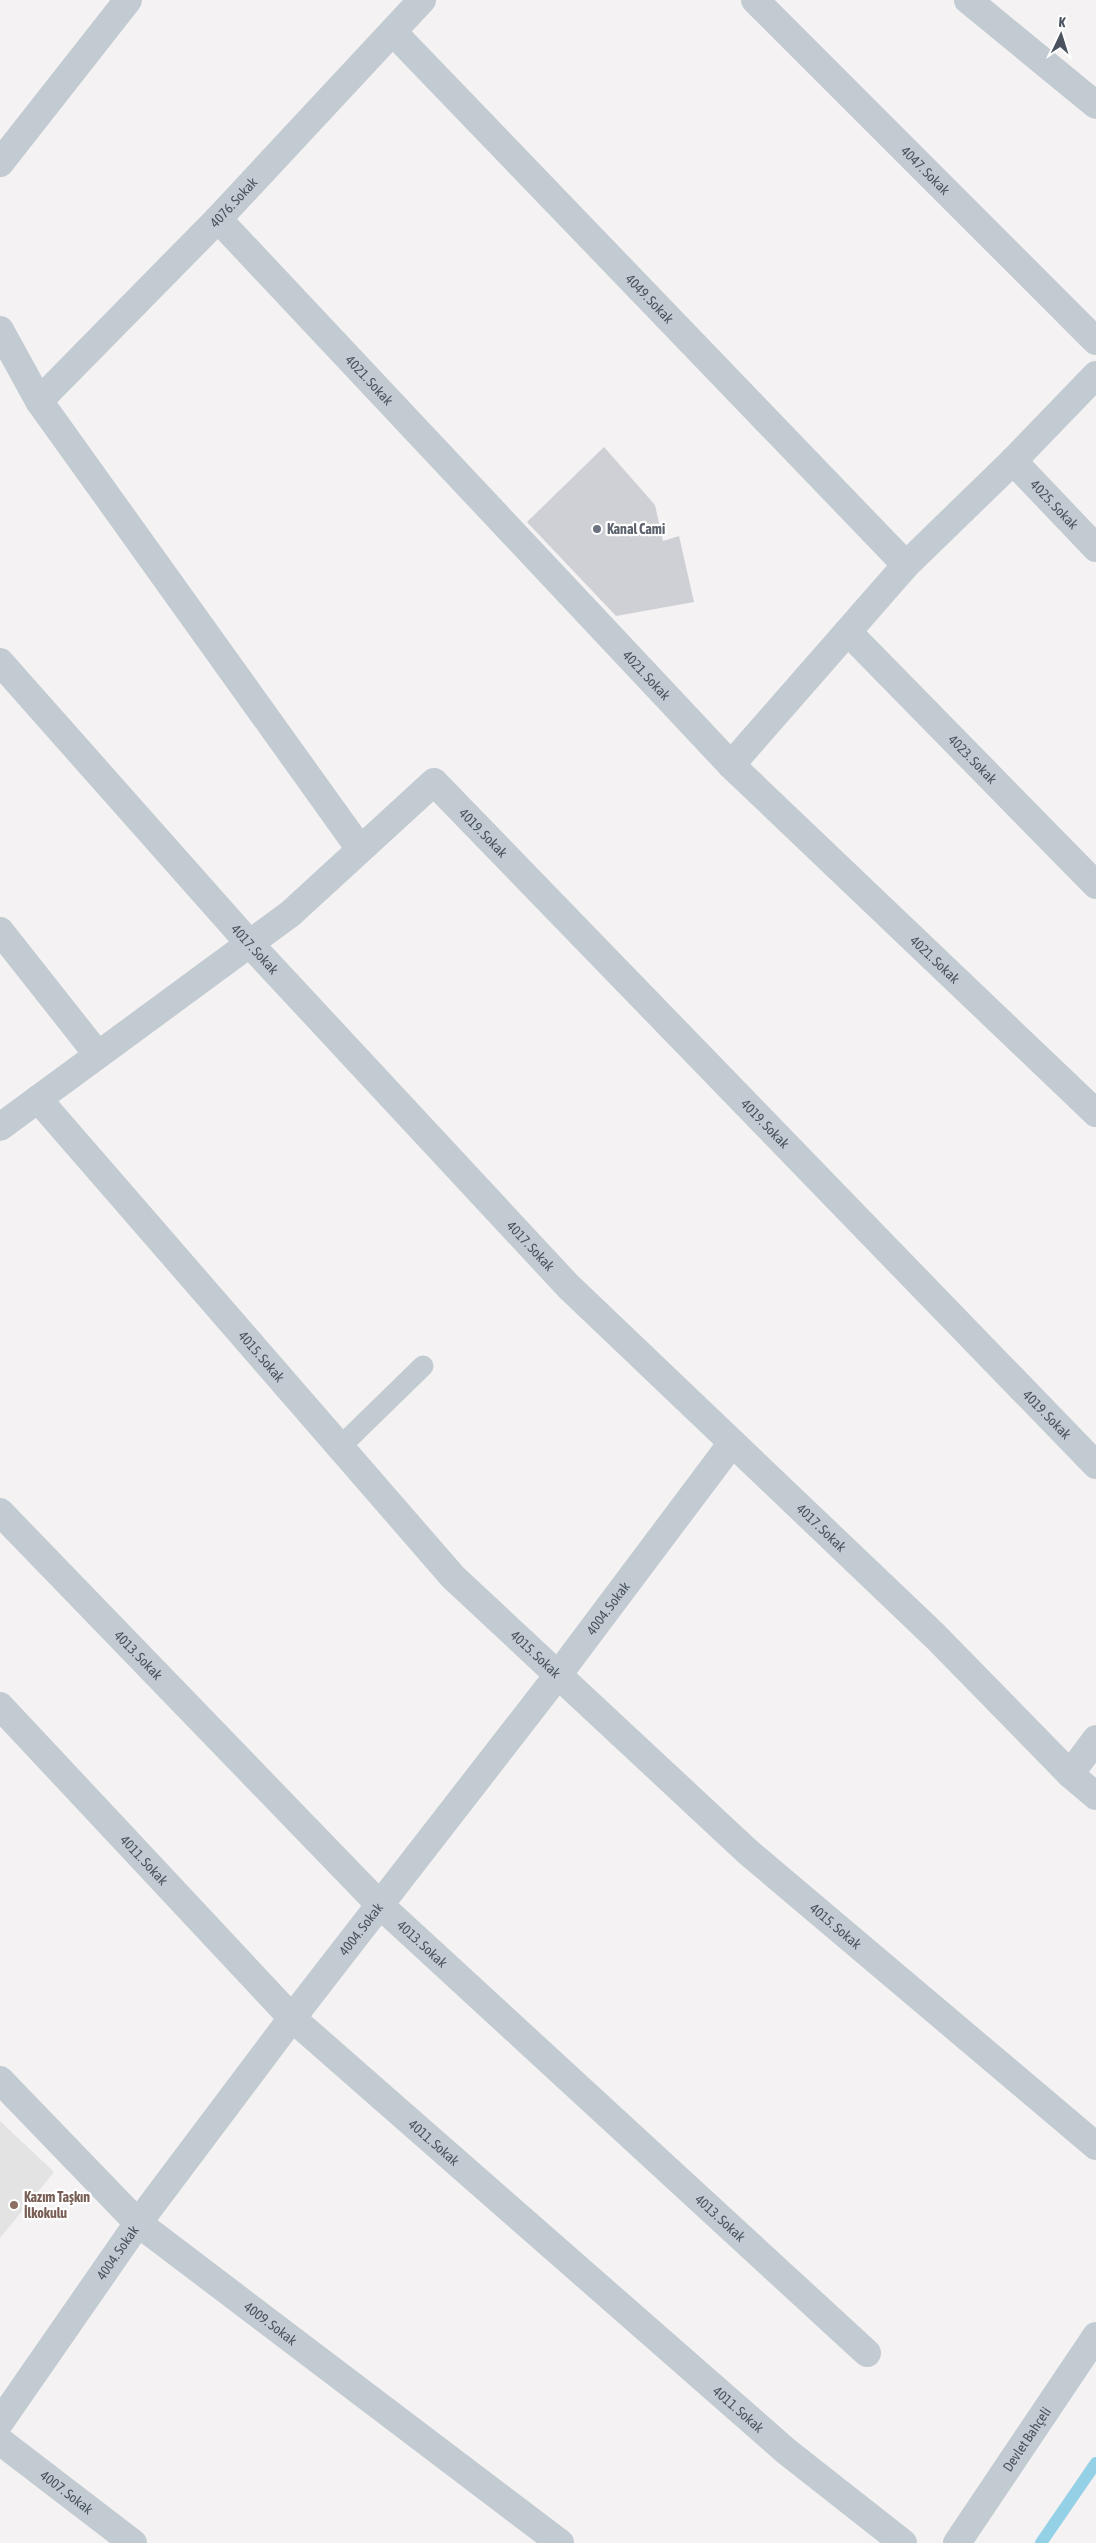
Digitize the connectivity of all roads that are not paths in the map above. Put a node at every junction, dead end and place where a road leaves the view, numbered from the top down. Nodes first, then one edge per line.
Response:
1 (128, 0) edge
2 (422, 0) edge
3 (755, 0) edge
4 (968, 0) edge
5 (393, 32) junction
6 (1096, 105) edge
7 (0, 163) edge
8 (218, 219) junction
9 (0, 330) edge
10 (1096, 341) edge
11 (1096, 375) edge
12 (39, 401) junction
13 (1013, 461) junction
14 (1096, 548) edge
15 (906, 565) junction
16 (848, 632) junction
17 (0, 662) edge
18 (731, 765) junction
19 (360, 849) junction
20 (1096, 885) edge
21 (0, 931) edge
22 (249, 943) junction
23 (98, 1055) junction
24 (38, 1099) junction
25 (1096, 1113) edge
26 (0, 1127) edge
27 (423, 1366) dead end
28 (732, 1443) junction
29 (340, 1448) junction
30 (1096, 1465) edge
31 (0, 1512) edge
32 (558, 1675) junction
33 (0, 1706) edge
34 (1096, 1739) edge
35 (1070, 1774) junction
36 (1096, 1796) edge
37 (380, 1905) junction
38 (292, 2018) junction
39 (0, 2080) edge
40 (1096, 2146) edge
41 (138, 2223) junction
42 (1096, 2336) edge
43 (867, 2353) dead end
44 (0, 2422) edge
45 (0, 2440) edge
46 (133, 2543) edge
47 (560, 2543) edge
48 (903, 2543) edge
49 (958, 2543) edge

1 - 7 street
2 - 5 street, 4076. Sokak
3 - 10 street, 4047. Sokak
4 - 6 street
5 - 8 street, 4076. Sokak
5 - 15 street, 4049. Sokak
8 - 12 street, 4076. Sokak
8 - 18 street, 4021. Sokak
9 - 12 street
11 - 13 street
12 - 19 street
13 - 14 street, 4025. Sokak
13 - 15 street
15 - 16 street
16 - 18 street
16 - 20 street, 4023. Sokak
17 - 22 street, 4017. Sokak
18 - 25 street, 4021. Sokak
19 - 22 street
19 - 30 street, 4019. Sokak
21 - 23 street
22 - 23 street
22 - 28 street, 4017. Sokak
23 - 24 street
24 - 26 street
24 - 29 street, 4015. Sokak
27 - 29 lane
28 - 32 street, 4004. Sokak
28 - 35 street, 4017. Sokak
29 - 32 street, 4015. Sokak
31 - 37 street, 4013. Sokak
32 - 37 street, 4004. Sokak
32 - 40 street, 4015. Sokak
33 - 38 street, 4011. Sokak
34 - 35 street
35 - 36 street, 4017. Sokak
37 - 38 street, 4004. Sokak
37 - 43 street, 4013. Sokak
38 - 41 street, 4004. Sokak
38 - 48 street, 4011. Sokak
39 - 41 street, 4009. Sokak
41 - 44 street, 4004. Sokak
41 - 47 street, 4009. Sokak
42 - 49 street, Devlet Bahçeli
45 - 46 street, 4007. Sokak

